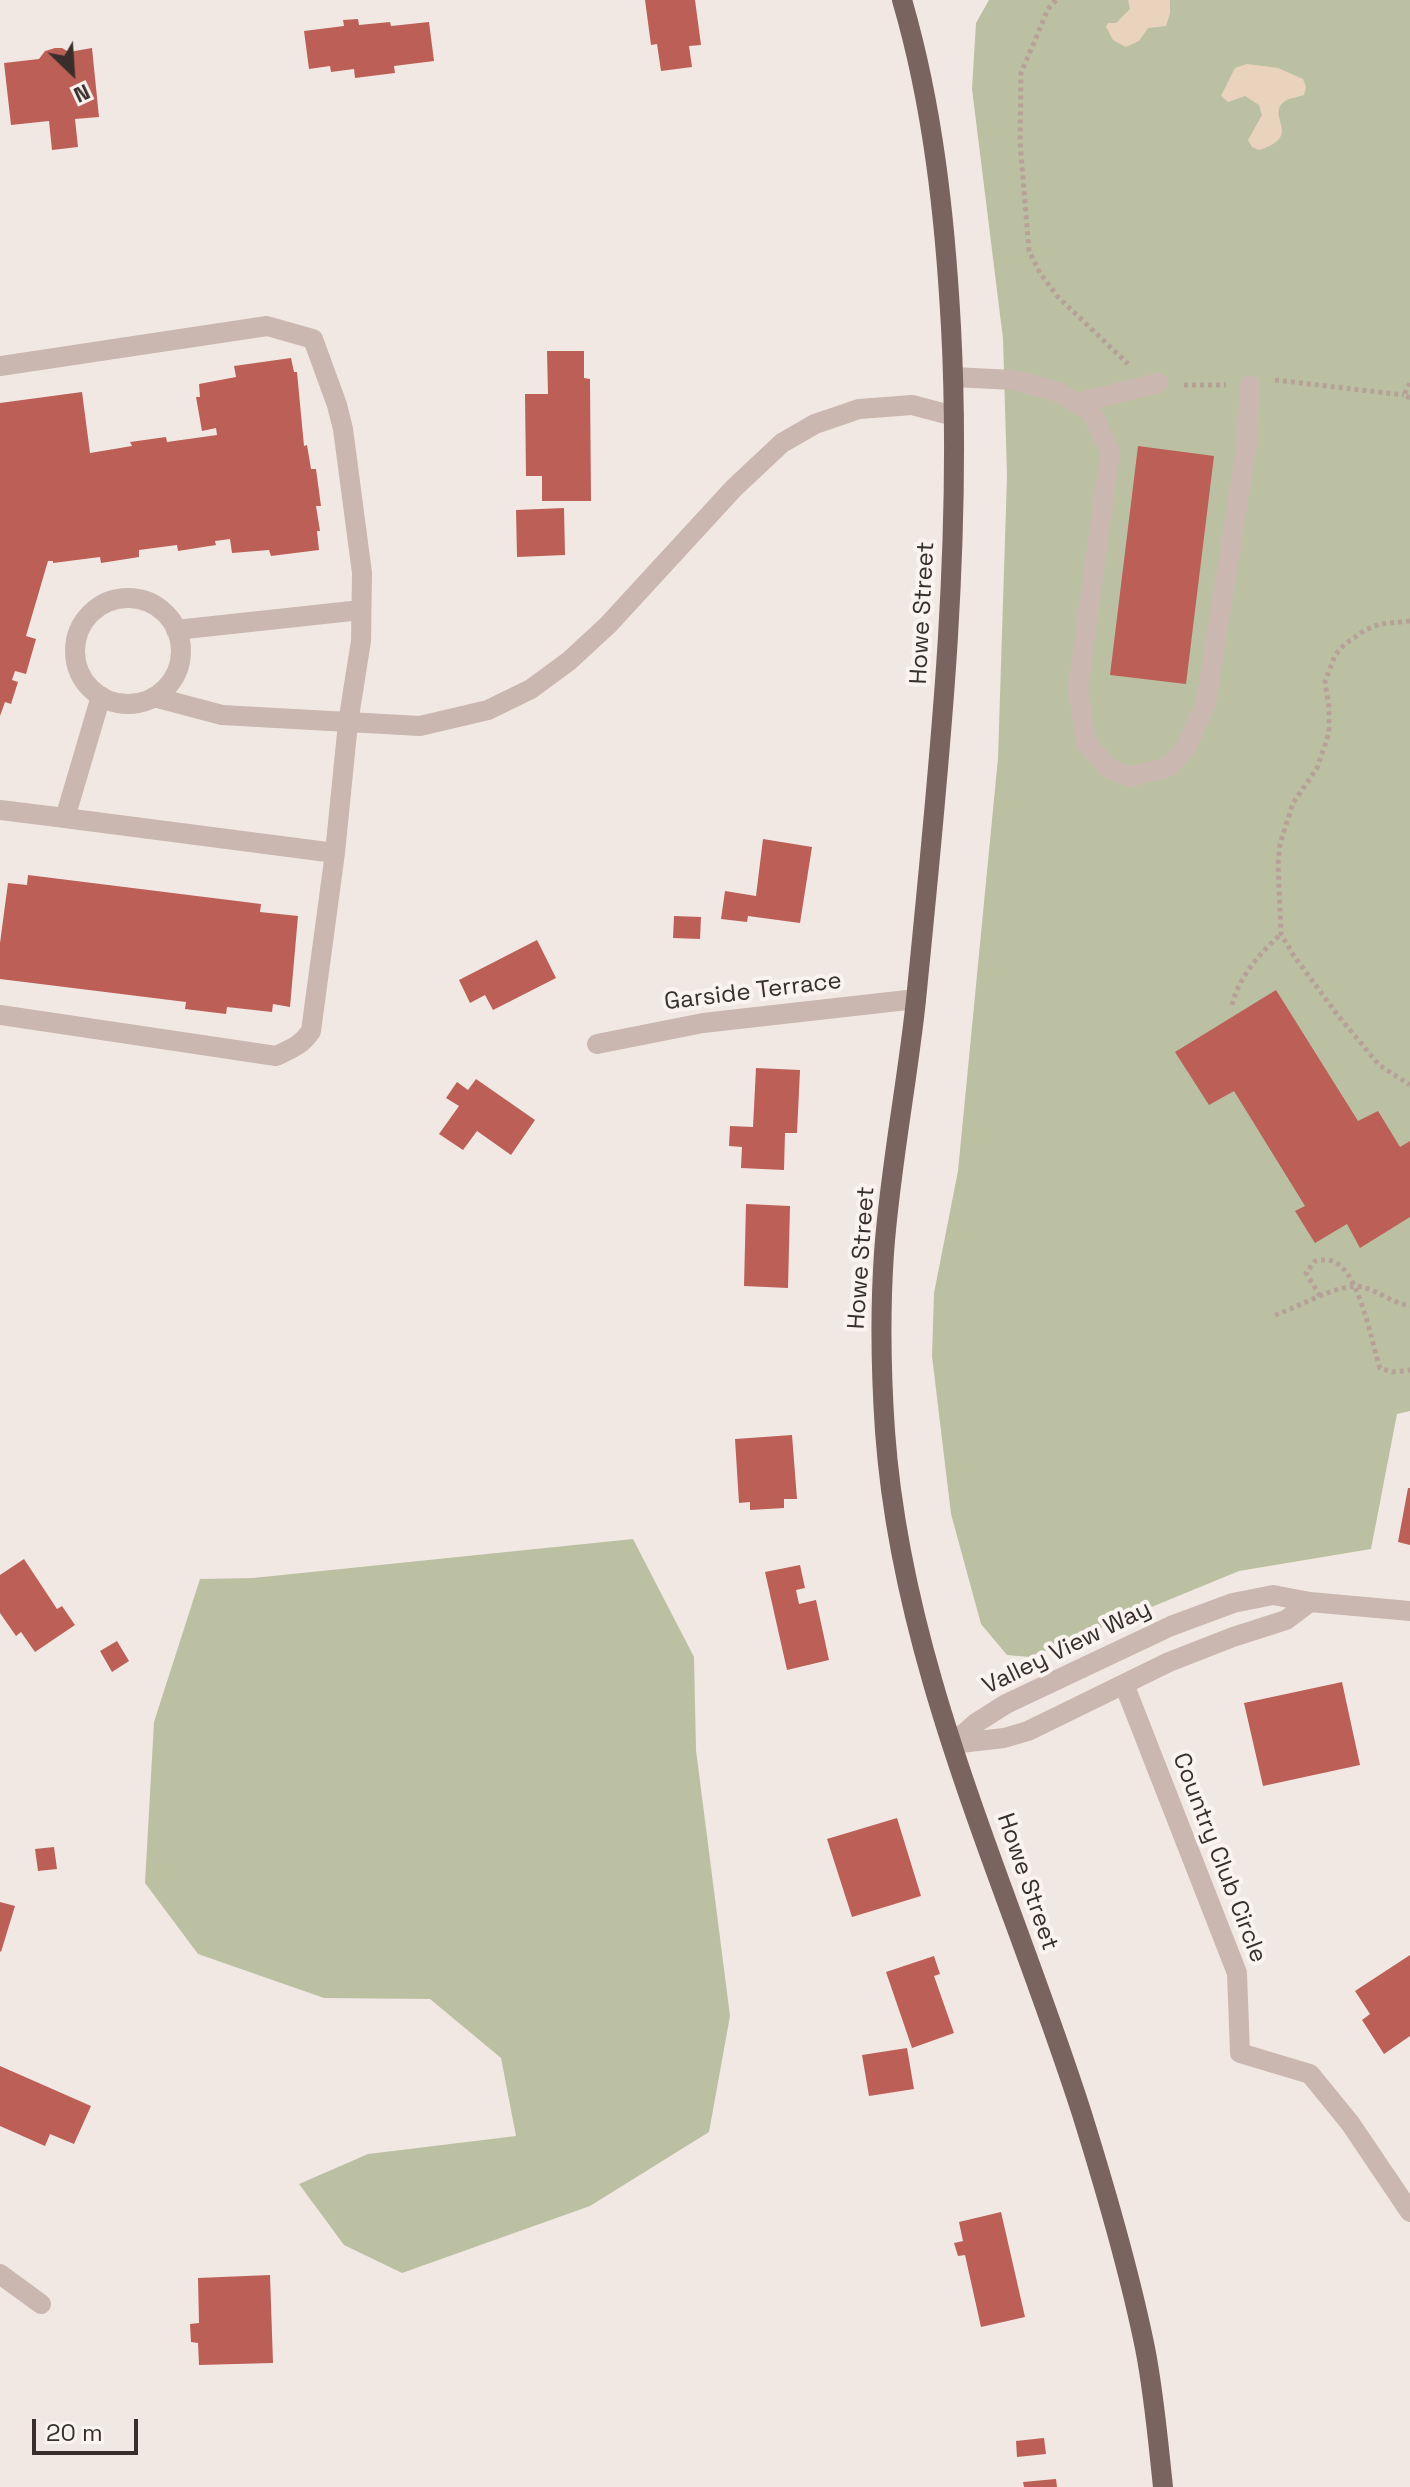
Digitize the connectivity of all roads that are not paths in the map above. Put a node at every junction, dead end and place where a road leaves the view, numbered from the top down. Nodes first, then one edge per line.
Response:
1 (902, 0) edge
2 (0, 366) edge
3 (953, 377) junction
4 (1158, 383) road end
5 (1250, 385) road end
6 (1077, 403) junction
7 (954, 416) junction
8 (361, 610) junction
9 (176, 630) junction
10 (101, 696) junction
11 (154, 697) junction
12 (348, 723) junction
13 (0, 810) edge
14 (65, 818) junction
15 (335, 853) junction
16 (916, 999) junction
17 (0, 1015) edge
18 (597, 1044) dead end
19 (1310, 1602) junction
20 (1410, 1611) edge
21 (1092, 1665) junction
22 (1115, 1688) junction
23 (952, 1744) junction
24 (1410, 2212) edge
25 (0, 2274) edge
26 (41, 2304) dead end
27 (1163, 2487) edge

1 - 3 main road, Howe Street
2 - 8 street
3 - 6 street
3 - 7 main road, Howe Street
4 - 6 street
5 - 6 street
7 - 12 street
7 - 16 main road, Howe Street
8 - 9 street
8 - 12 street
9 - 10 street
9 - 11 street
10 - 11 street
10 - 14 street
11 - 12 street
12 - 15 street
13 - 14 street
14 - 15 street
15 - 17 street
16 - 18 street, Garside Terrace
16 - 23 main road, Howe Street
19 - 20 street, Valley View Way
19 - 21 street, Valley View Way
19 - 22 street
21 - 22 street
21 - 23 street, Valley View Way
22 - 23 street
22 - 24 street, Country Club Circle
23 - 27 main road, Howe Street
25 - 26 street

